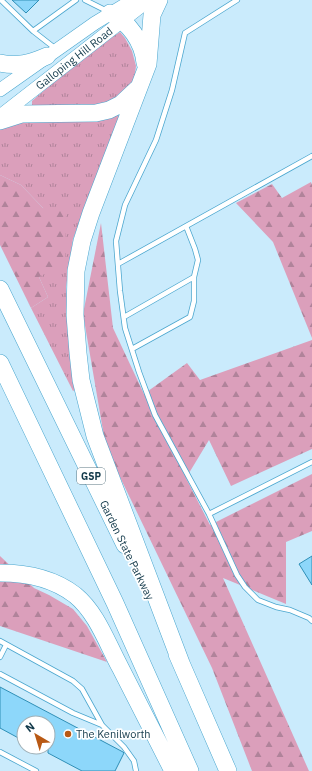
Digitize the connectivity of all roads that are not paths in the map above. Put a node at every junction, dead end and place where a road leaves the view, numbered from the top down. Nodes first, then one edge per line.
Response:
1 (1, 0) edge
2 (76, 0) edge
3 (85, 0) edge
4 (133, 0) edge
5 (149, 0) edge
6 (159, 0) edge
7 (237, 0) edge
8 (116, 17) junction
9 (33, 32) junction
10 (52, 52) junction
11 (0, 62) edge
12 (143, 79) junction
13 (0, 90) edge
14 (0, 116) edge
15 (0, 121) edge
16 (312, 156) edge
17 (186, 226) junction
18 (118, 264) junction
19 (194, 277) junction
20 (0, 289) edge
21 (124, 317) junction
22 (132, 349) junction
23 (0, 363) edge
24 (312, 462) edge
25 (209, 514) junction
26 (0, 573) edge
27 (312, 621) edge
28 (0, 641) edge
29 (6, 645) junction
30 (0, 657) edge
31 (181, 663) junction
32 (0, 674) edge
33 (102, 725) junction
34 (0, 752) edge
35 (36, 771) edge
36 (136, 771) edge
37 (173, 771) edge
38 (190, 771) edge
39 (228, 771) edge

1 - 9 lane
2 - 9 lane
3 - 8 lane
4 - 8 main road, Galloping Hill Road
5 - 8 main road, Galloping Hill Road
6 - 12 highway
7 - 18 lane
8 - 10 main road, Galloping Hill Road
8 - 12 highway
8 - 14 main road, Galloping Hill Road
9 - 10 lane
10 - 11 highway
10 - 13 main road, Galloping Hill Road
12 - 15 highway
12 - 31 highway
16 - 17 lane
17 - 18 lane
17 - 19 lane
18 - 21 lane
19 - 21 lane
19 - 22 lane
20 - 31 highway, Garden State Parkway / GSP
21 - 22 lane
22 - 25 lane
23 - 38 highway, GSP
24 - 25 lane
25 - 27 lane
26 - 37 highway
28 - 29 lane
29 - 30 lane
29 - 33 lane
31 - 39 highway, Garden State Parkway / GSP
32 - 33 lane
33 - 36 lane
34 - 35 lane

